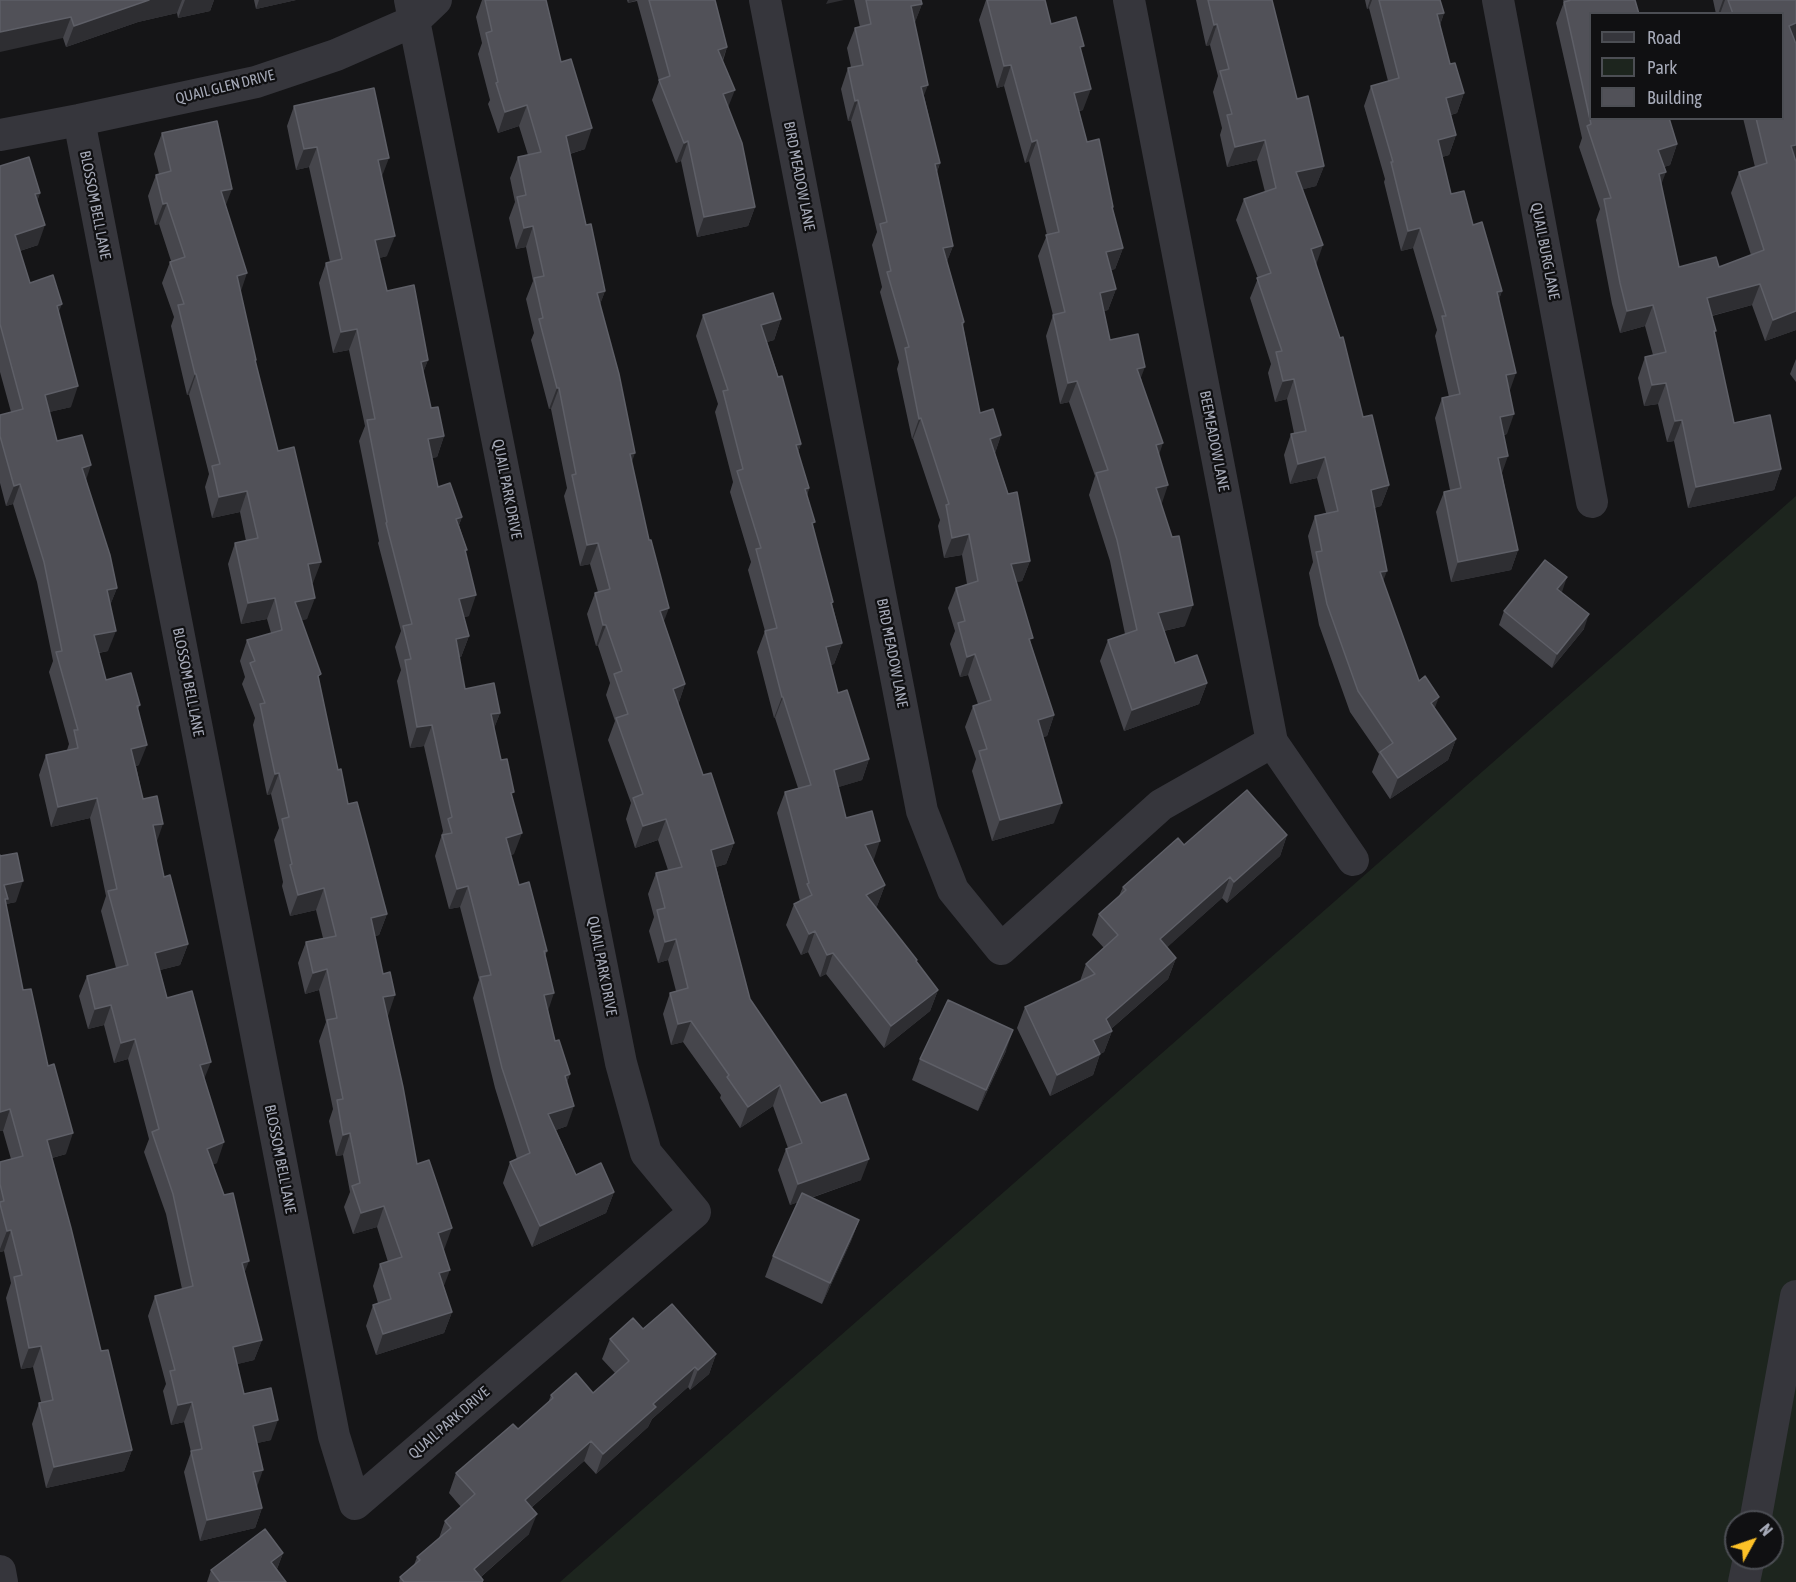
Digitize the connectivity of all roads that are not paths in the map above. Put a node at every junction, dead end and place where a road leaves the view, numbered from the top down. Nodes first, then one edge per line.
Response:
1 (765, 0) edge
2 (1129, 0) edge
3 (1498, 0) edge
4 (420, 7) edge
5 (79, 120) junction
6 (0, 135) edge
7 (1592, 501) dead end
8 (1272, 742) junction
9 (1353, 861) dead end
10 (297, 1243) joint
11 (1796, 1296) edge
12 (1757, 1510) edge
13 (0, 1571) edge
14 (2, 1582) edge

1 - 8 street, BIRD MEADOW LANE
2 - 8 street, BEEMEADOW LANE
3 - 7 street, QUAIL BURG LANE
4 - 5 street, QUAIL GLEN DRIVE
4 - 10 street, QUAIL PARK DRIVE
5 - 6 street, QUAIL GLEN DRIVE
5 - 10 street, BLOSSOM BELL LANE
8 - 9 street, BEEMEADOW LANE
11 - 12 street
13 - 14 street

